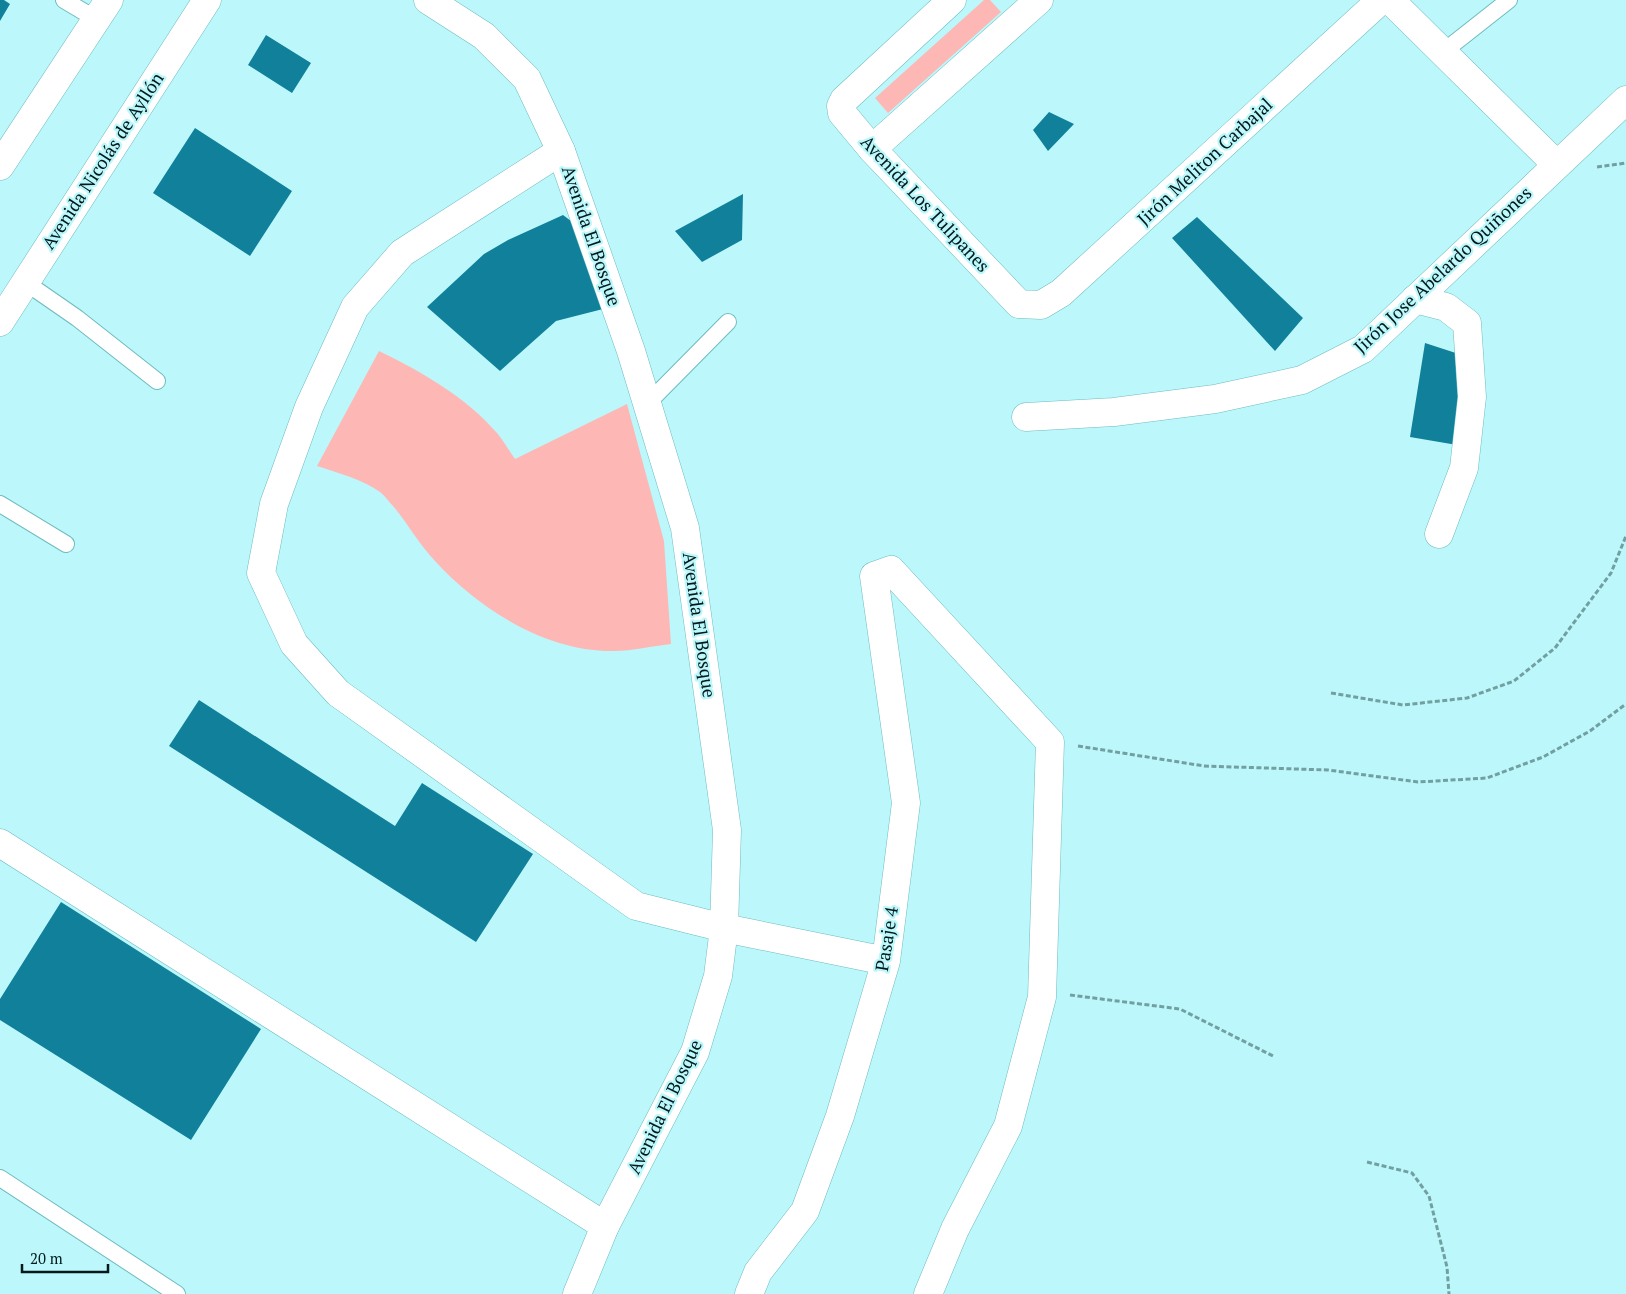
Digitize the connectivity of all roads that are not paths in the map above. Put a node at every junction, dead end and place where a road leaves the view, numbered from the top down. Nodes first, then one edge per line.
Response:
1 (64, 0) edge
2 (207, 0) edge
3 (428, 0) edge
4 (952, 0) edge
5 (1382, 0) edge
6 (1390, 0) edge
7 (1509, 0) edge
8 (1030, 3) edge
9 (102, 10) edge
10 (1443, 52) junction
11 (1626, 100) edge
12 (872, 149) junction
13 (561, 150) junction
14 (1557, 165) junction
15 (0, 166) edge
16 (25, 282) junction
17 (1414, 300) junction
18 (1019, 304) joint
19 (0, 322) edge
20 (728, 322) dead end
21 (157, 380) dead end
22 (647, 404) junction
23 (1026, 417) dead end
24 (0, 504) edge
25 (1439, 534) dead end
26 (66, 544) dead end
27 (0, 843) edge
28 (724, 928) junction
29 (886, 960) junction
30 (0, 1178) edge
31 (605, 1226) junction
32 (177, 1294) edge
33 (577, 1294) edge
34 (749, 1294) edge
35 (928, 1294) edge

1 - 9 lane
2 - 16 street, Avenida Nicolás de Ayllón
3 - 13 street, Avenida El Bosque
4 - 12 street, Avenida Los Tulipanes
5 - 18 street, Jirón Meliton Carbajal
6 - 10 street
7 - 10 lane
8 - 12 street
9 - 15 street
10 - 14 street
11 - 14 street, Jirón Jose Abelardo Quiñones
12 - 18 street, Avenida Los Tulipanes
13 - 22 street, Avenida El Bosque
13 - 28 street
14 - 17 street, Jirón Jose Abelardo Quiñones
16 - 19 street, Avenida Nicolás de Ayllón
16 - 21 lane
17 - 23 street, Jirón Jose Abelardo Quiñones
17 - 25 street
20 - 22 lane
22 - 28 street, Avenida El Bosque
24 - 26 lane
27 - 31 street
28 - 29 street
28 - 31 street, Avenida El Bosque
29 - 34 street, Pasaje 4
29 - 35 street, Pasaje 4
30 - 32 lane
31 - 33 street, Avenida El Bosque

